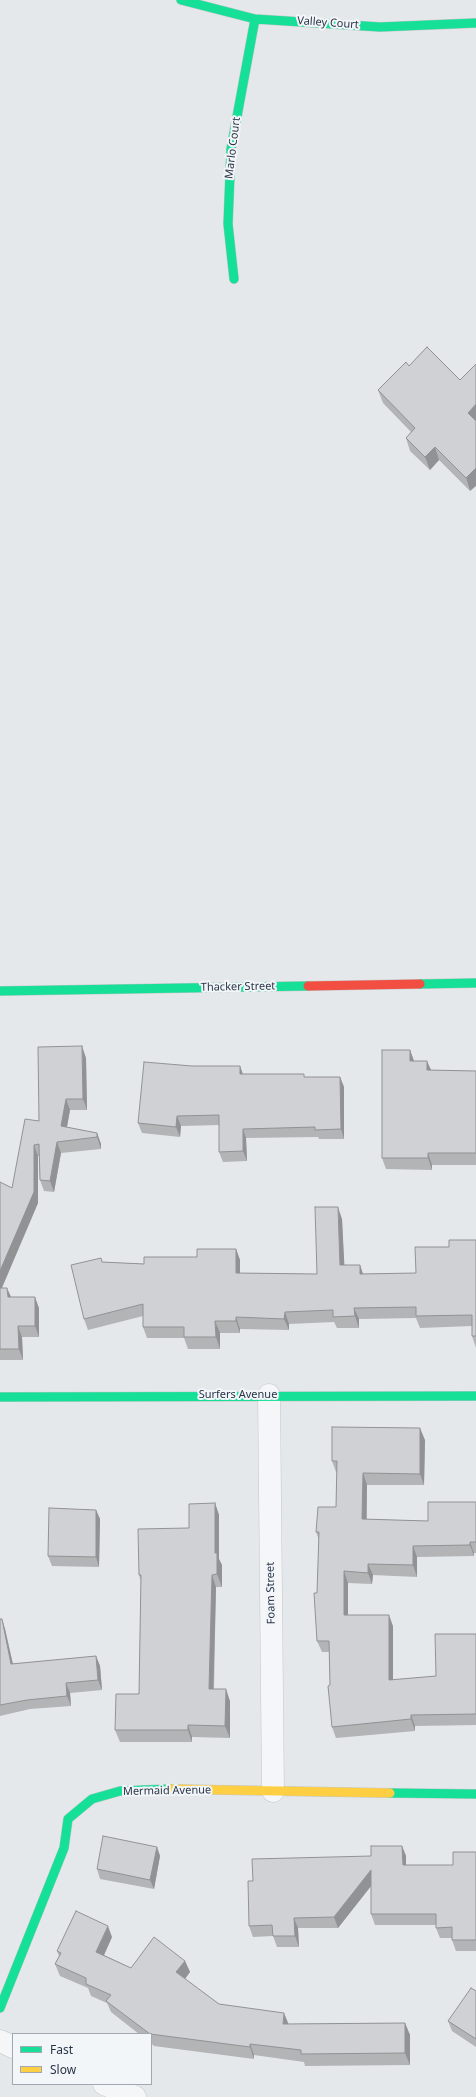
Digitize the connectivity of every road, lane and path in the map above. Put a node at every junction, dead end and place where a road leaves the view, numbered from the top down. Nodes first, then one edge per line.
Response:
1 (181, 0) edge
2 (255, 19) junction
3 (476, 24) edge
4 (234, 279) dead end
5 (476, 983) edge
6 (0, 991) edge
7 (269, 1395) junction
8 (0, 1396) edge
9 (476, 1396) edge
10 (273, 1791) junction
11 (476, 1794) edge
12 (0, 2008) edge
13 (0, 2041) edge
14 (12, 2047) edge
15 (106, 2085) edge
16 (135, 2097) edge

1 - 2 street, Valley Court
2 - 3 street, Valley Court
2 - 4 street, Marlo Court
5 - 6 street, Thacker Street
7 - 8 street, Surfers Avenue
7 - 9 street, Surfers Avenue
7 - 10 street, Foam Street
10 - 11 street, Mermaid Avenue
10 - 12 street, Mermaid Avenue
13 - 14 street
15 - 16 street

